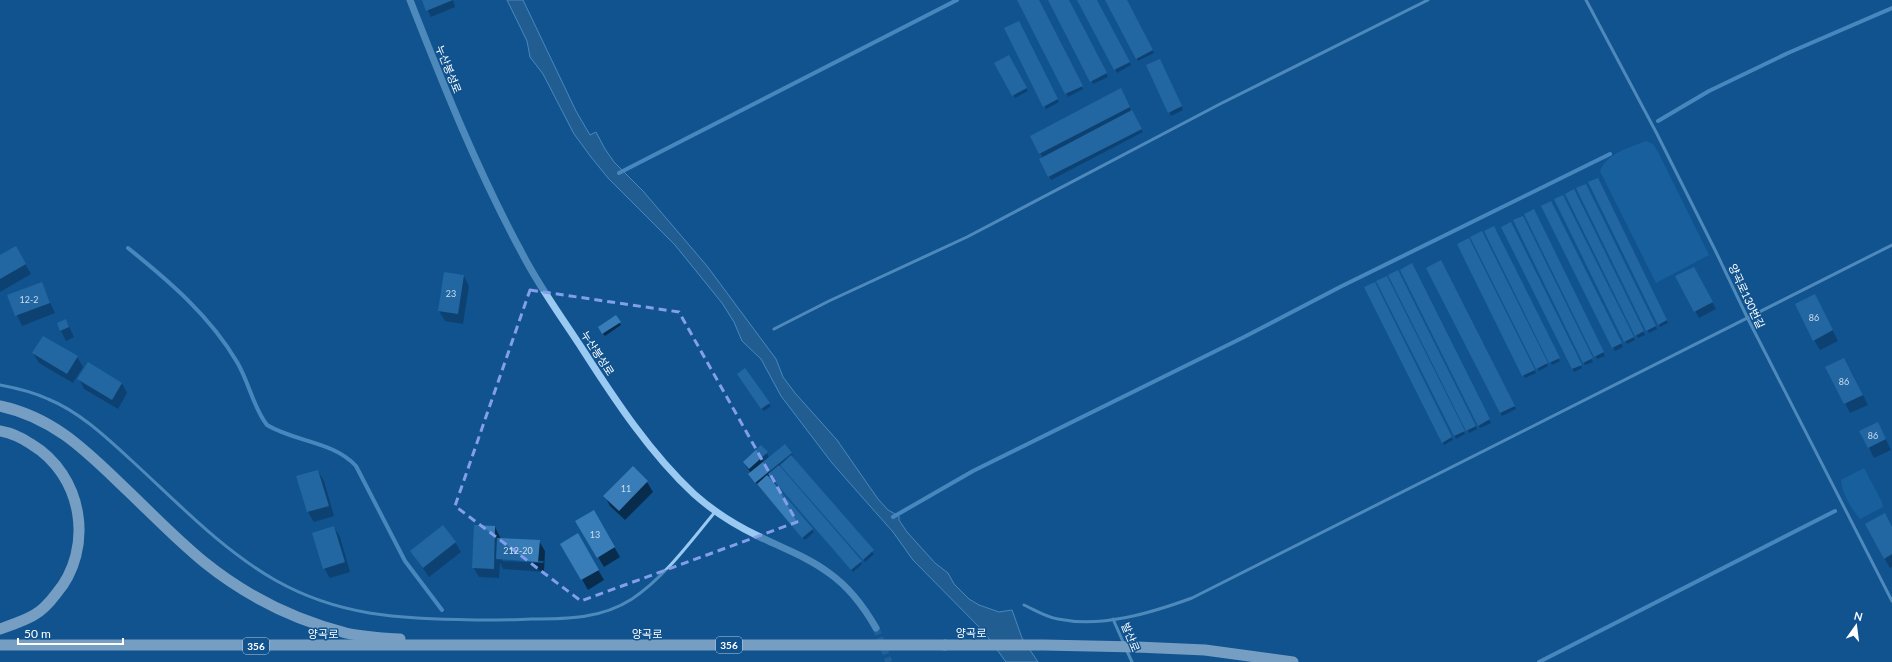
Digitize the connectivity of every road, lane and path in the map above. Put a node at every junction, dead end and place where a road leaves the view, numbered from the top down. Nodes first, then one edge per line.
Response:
1 (410, 0) edge
2 (1428, 0) edge
3 (1586, 0) edge
4 (1892, 245) edge
5 (1747, 317) junction
6 (774, 329) dead end
7 (0, 385) edge
8 (0, 406) edge
9 (0, 431) edge
10 (715, 512) junction
11 (1892, 601) edge
12 (1024, 605) dead end
13 (1114, 619) junction
14 (876, 628) tunnel mouth
15 (0, 629) edge
16 (0, 646) edge
17 (513, 646) junction
18 (1132, 662) edge
19 (1293, 662) edge

1 - 10 street, 누산봉성로
2 - 6 lane
3 - 5 lane, 양곡로130번길
4 - 5 lane
5 - 11 lane, 양곡로130번길
5 - 13 lane
7 - 10 lane
8 - 17 highway
9 - 15 highway
10 - 14 street, 누산봉성로
12 - 13 lane
13 - 18 lane, 발산로
16 - 17 highway, 양곡로 / 356
17 - 19 highway, 양곡로 / 356, bridge

